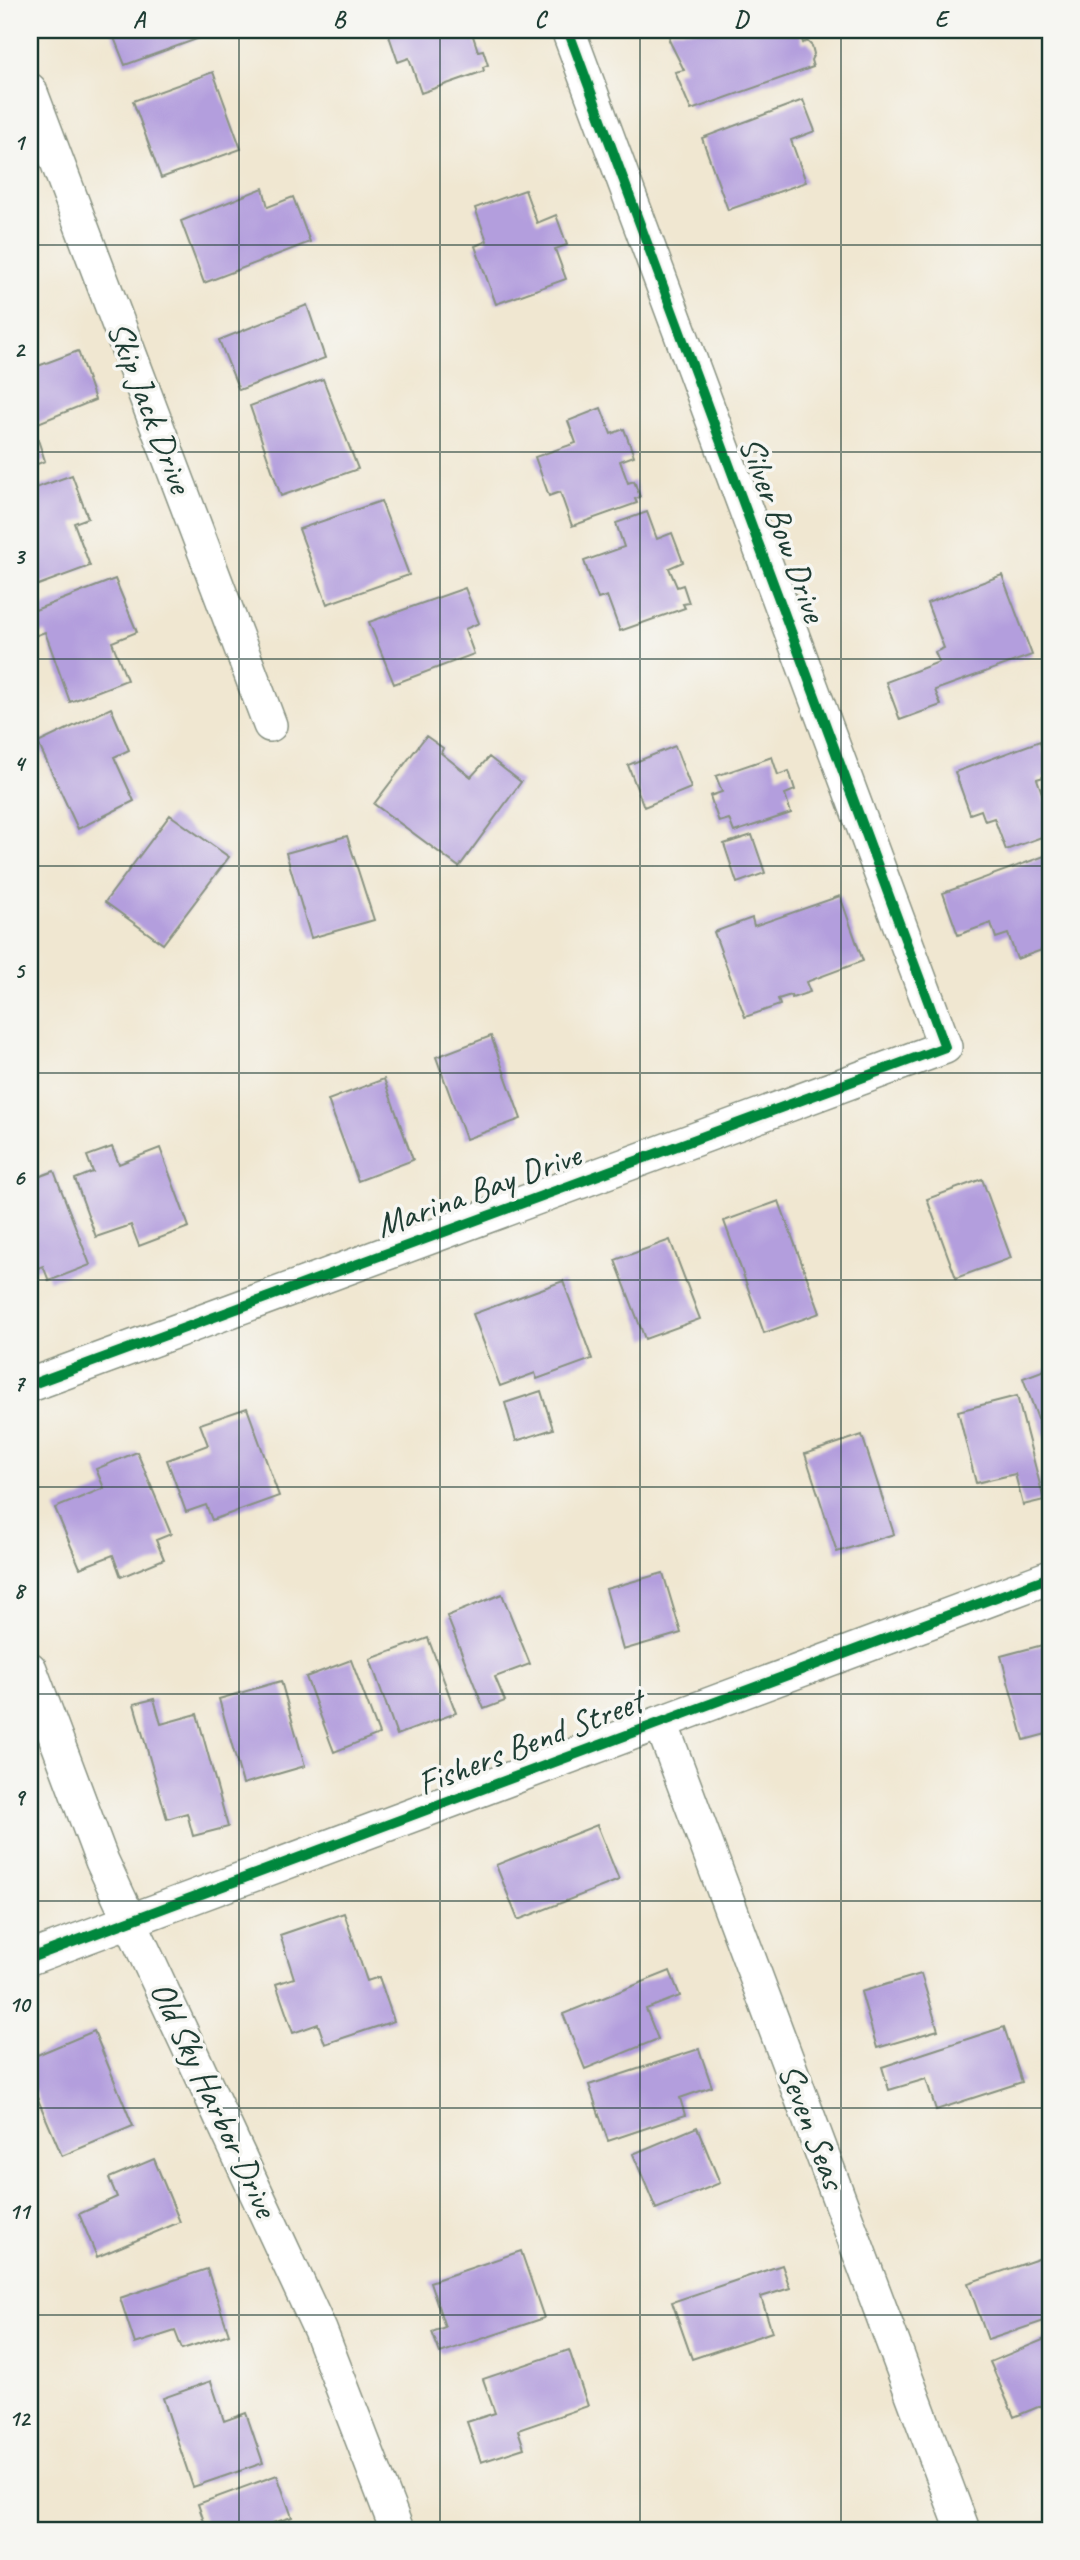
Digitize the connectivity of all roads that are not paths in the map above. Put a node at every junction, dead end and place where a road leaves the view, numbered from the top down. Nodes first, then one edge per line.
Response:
1 (568, 30) edge
2 (30, 90) edge
3 (271, 725) dead end
4 (946, 1047) joint
5 (30, 1385) edge
6 (1050, 1577) edge
7 (30, 1669) edge
8 (662, 1723) junction
9 (129, 1922) junction
10 (30, 1958) edge
11 (397, 2530) edge
12 (964, 2530) edge

1 - 4 street, Silver Bow Drive
2 - 3 street, Skip Jack Drive
4 - 5 street, Marina Bay Drive
6 - 8 street, Fishers Bend Street
7 - 9 street, Old Sky Harbor Drive
8 - 9 street, Fishers Bend Street
8 - 12 street, Seven Seas
9 - 10 street, Fishers Bend Street
9 - 11 street, Old Sky Harbor Drive

